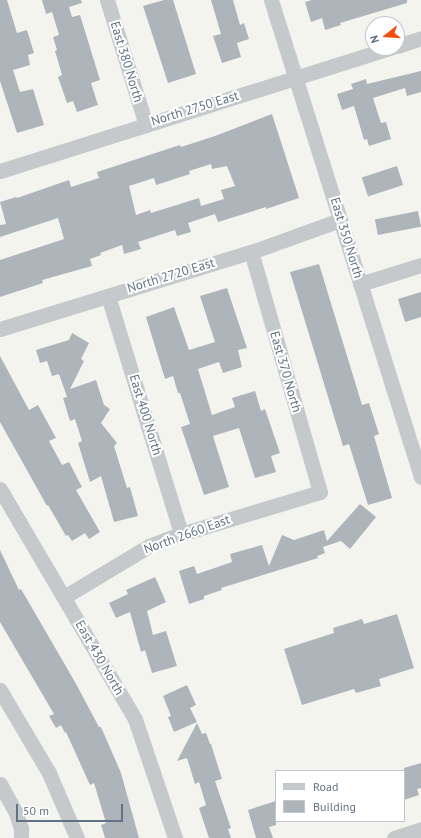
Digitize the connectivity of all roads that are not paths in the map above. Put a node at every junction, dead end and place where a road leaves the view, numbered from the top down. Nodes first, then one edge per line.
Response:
1 (107, 0) edge
2 (271, 0) edge
3 (421, 38) edge
4 (405, 43) edge
5 (365, 56) edge
6 (295, 78) junction
7 (146, 125) junction
8 (0, 170) edge
9 (340, 220) junction
10 (251, 252) junction
11 (421, 265) edge
12 (360, 284) junction
13 (108, 296) junction
14 (0, 329) edge
15 (421, 477) edge
16 (0, 489) edge
17 (320, 492) joint
18 (181, 534) junction
19 (64, 597) junction
20 (0, 690) edge
21 (0, 784) edge
22 (421, 829) edge
23 (21, 838) edge
24 (77, 838) edge
25 (175, 838) edge
26 (394, 838) edge

1 - 7 street, East 380 North
2 - 6 street, East 350 North
3 - 4 street
5 - 6 street, North 2750 East
6 - 7 street, North 2750 East
6 - 9 street, East 350 North
7 - 8 street, North 2750 East
9 - 10 street, North 2720 East
9 - 12 street, East 350 North
10 - 13 street, North 2720 East
10 - 17 street, East 370 North
11 - 12 street
12 - 15 street, East 350 North
13 - 14 street, North 2720 East
13 - 18 street, East 400 North
16 - 19 street, East 430 North
17 - 18 street, North 2660 East
18 - 19 street, North 2660 East
19 - 25 street, East 430 North
20 - 24 street
21 - 23 street
22 - 26 street

